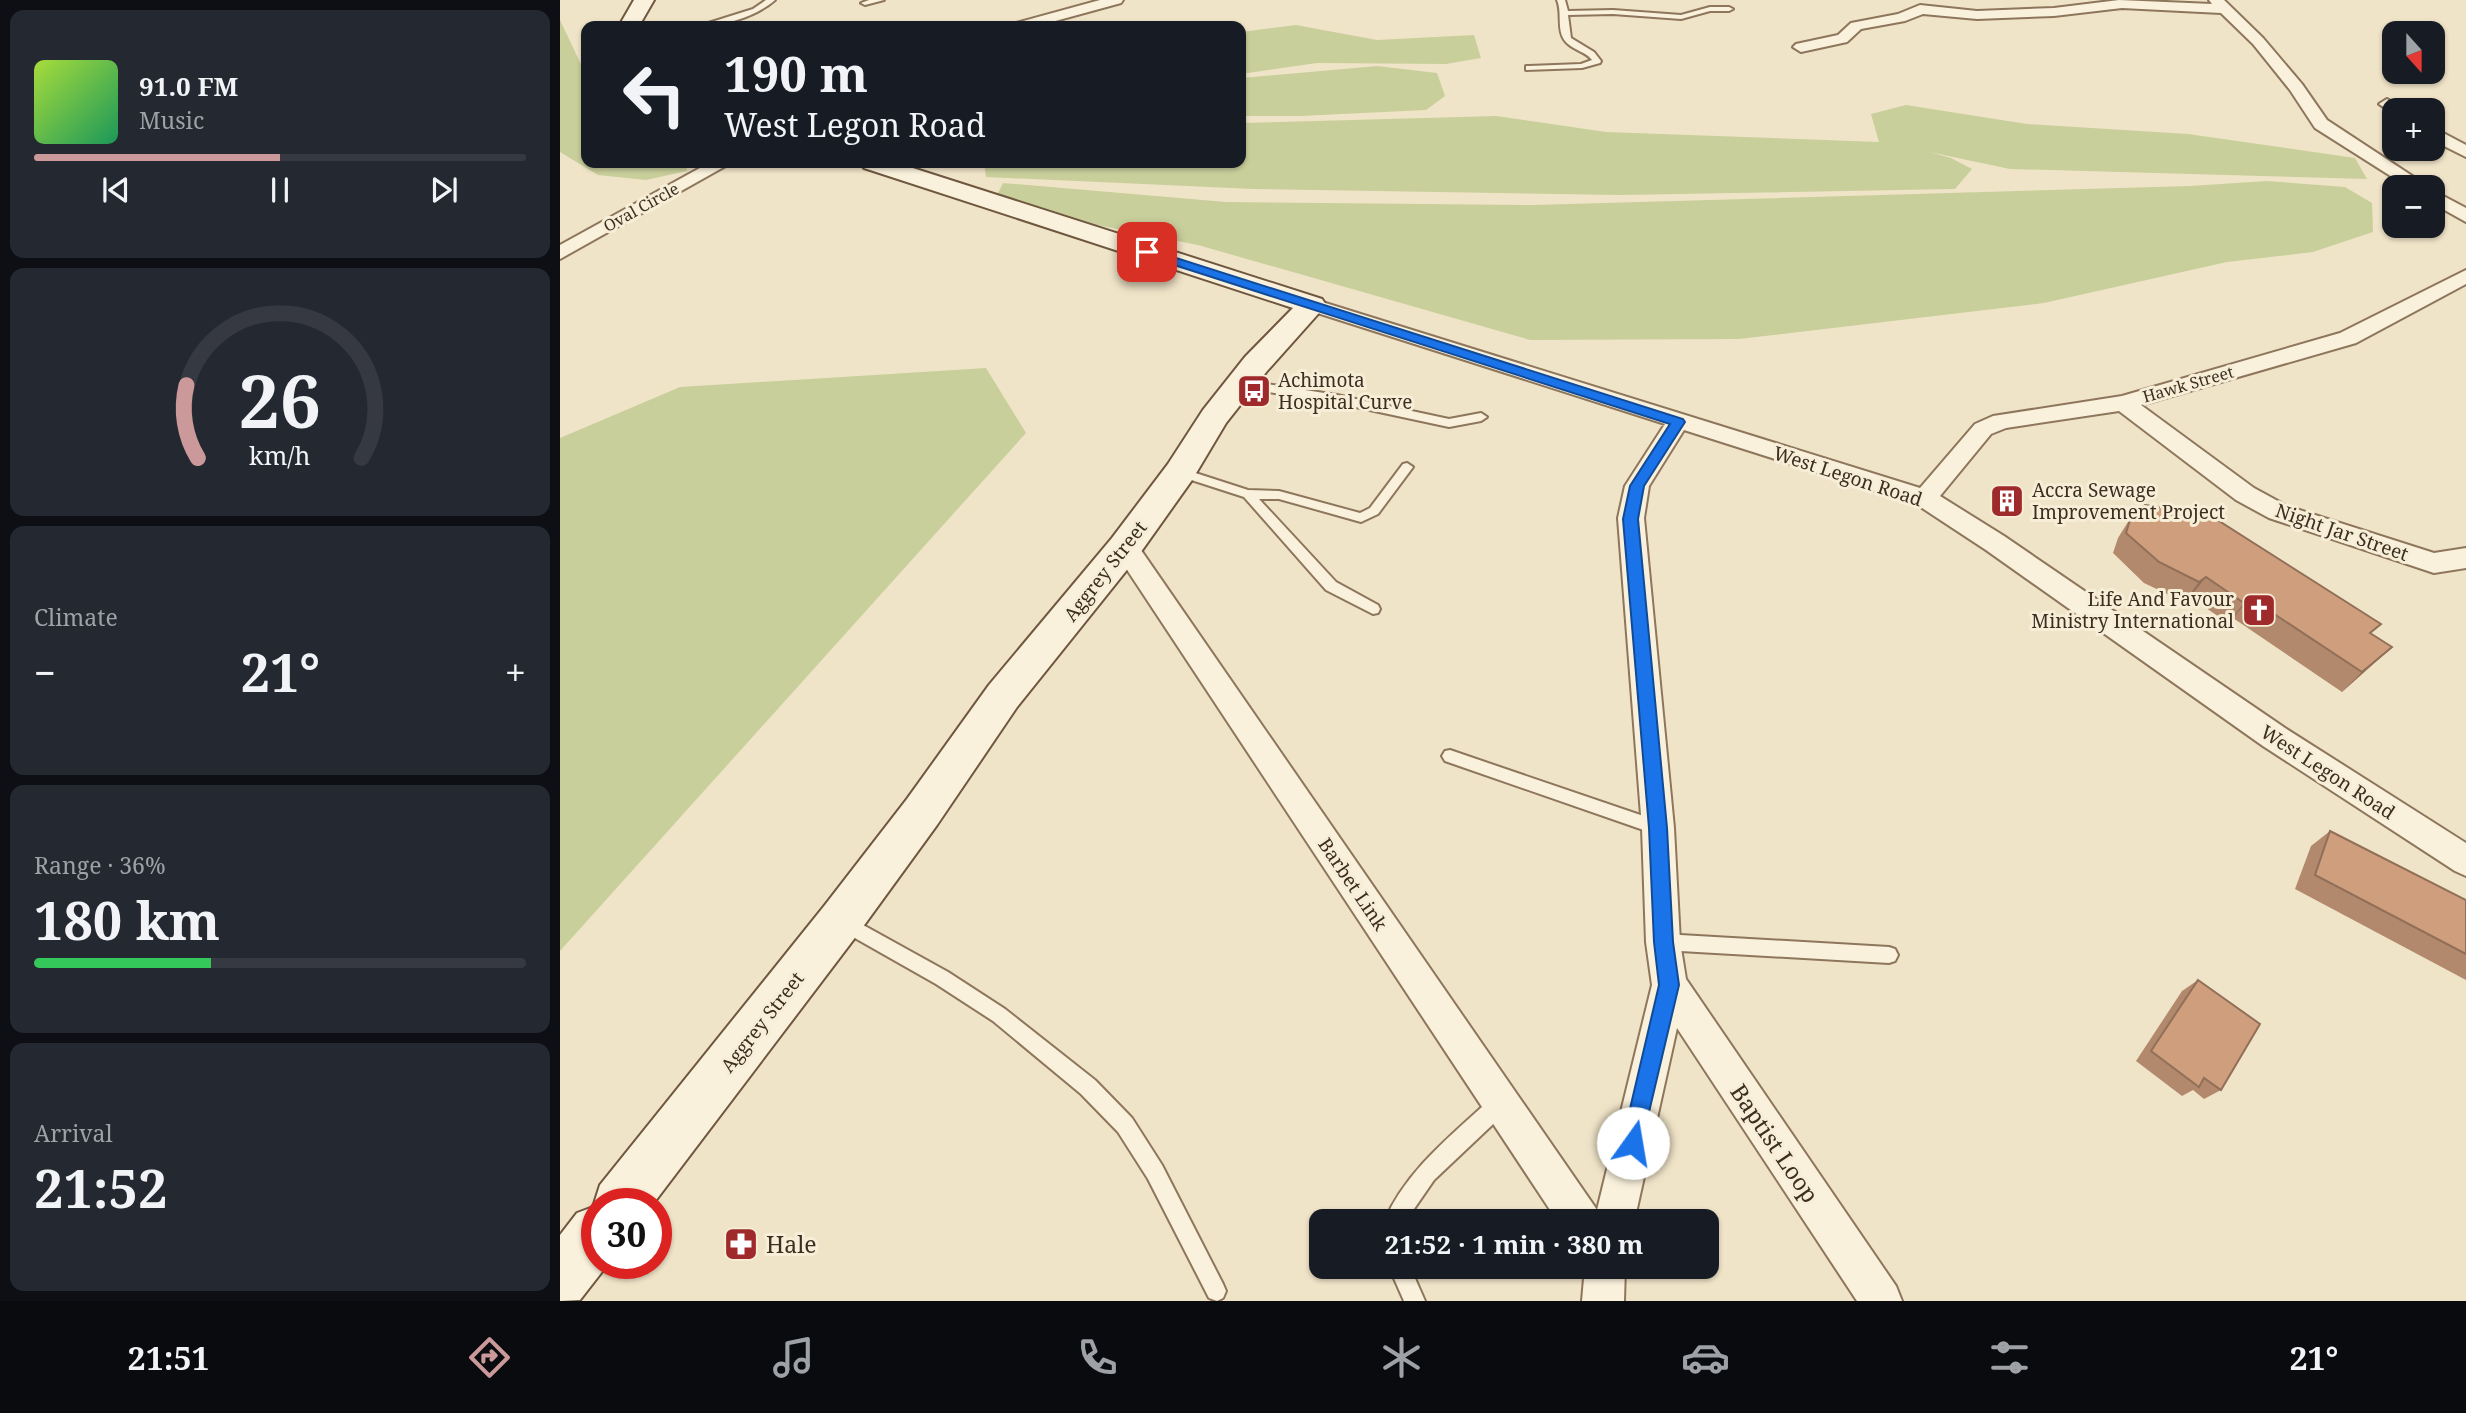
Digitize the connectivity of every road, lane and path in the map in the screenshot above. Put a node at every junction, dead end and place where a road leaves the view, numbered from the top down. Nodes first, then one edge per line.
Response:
1 (644, 0) edge
2 (771, 0) edge
3 (880, 0) edge
4 (1116, 0) edge
5 (1561, 0) edge
6 (865, 2) dead end
7 (1098, 2) edge
8 (1917, 4) edge
9 (2220, 4) edge
10 (1729, 9) dead end
11 (1565, 13) junction
12 (632, 21) edge
13 (721, 21) edge
14 (1037, 21) edge
15 (1801, 47) dead end
16 (1529, 68) dead end
17 (2445, 139) edge
18 (2466, 152) edge
19 (713, 168) edge
20 (888, 168) edge
21 (2401, 175) edge
22 (2445, 203) edge
23 (2466, 216) edge
24 (560, 253) edge
25 (2466, 276) edge
26 (1312, 305) junction
27 (1242, 384) junction
28 (2123, 403) junction
29 (1481, 417) dead end
30 (1678, 422) junction
31 (1407, 467) dead end
32 (1180, 472) junction
33 (1248, 494) junction
34 (1925, 498) junction
35 (1125, 547) junction
36 (2466, 558) edge
37 (1373, 609) dead end
38 (1450, 755) dead end
39 (1658, 828) junction
40 (2466, 861) edge
41 (841, 920) junction
42 (1663, 942) junction
43 (1889, 955) dead end
44 (1669, 985) junction
45 (1501, 1103) junction
46 (632, 1188) edge
47 (1400, 1209) edge
48 (1573, 1209) edge
49 (1617, 1209) edge
50 (581, 1253) edge
51 (1405, 1279) edge
52 (1604, 1279) edge
53 (560, 1280) edge
54 (1216, 1291) dead end
55 (1415, 1301) edge
56 (1603, 1301) edge
57 (1881, 1301) edge

1 - 12 main road
2 - 13 lane
3 - 6 lane
4 - 7 street
5 - 11 lane
7 - 14 street
8 - 9 street
8 - 15 street
9 - 21 street
10 - 11 lane
11 - 16 lane
17 - 18 street
19 - 24 street, Oval Circle
20 - 26 main road
22 - 23 street
25 - 28 street, Hawk Street
26 - 27 main road, Aggrey Street
26 - 30 street, West Legon Road
27 - 29 lane
27 - 32 main road, Aggrey Street
28 - 34 street, Hawk Street
28 - 36 street, Night Jar Street
30 - 34 street, West Legon Road
30 - 39 street
31 - 33 lane
32 - 33 lane
32 - 35 main road, Aggrey Street
33 - 37 lane
34 - 40 street, West Legon Road
35 - 41 main road, Aggrey Street
35 - 45 street, Barbet Link
38 - 39 lane
39 - 42 street
41 - 46 main road, Aggrey Street
41 - 54 lane
42 - 43 lane
42 - 44 street
44 - 49 street
44 - 57 street, Baptist Loop
45 - 47 lane
45 - 48 street, Barbet Link
50 - 53 main road
51 - 55 lane
52 - 56 street

